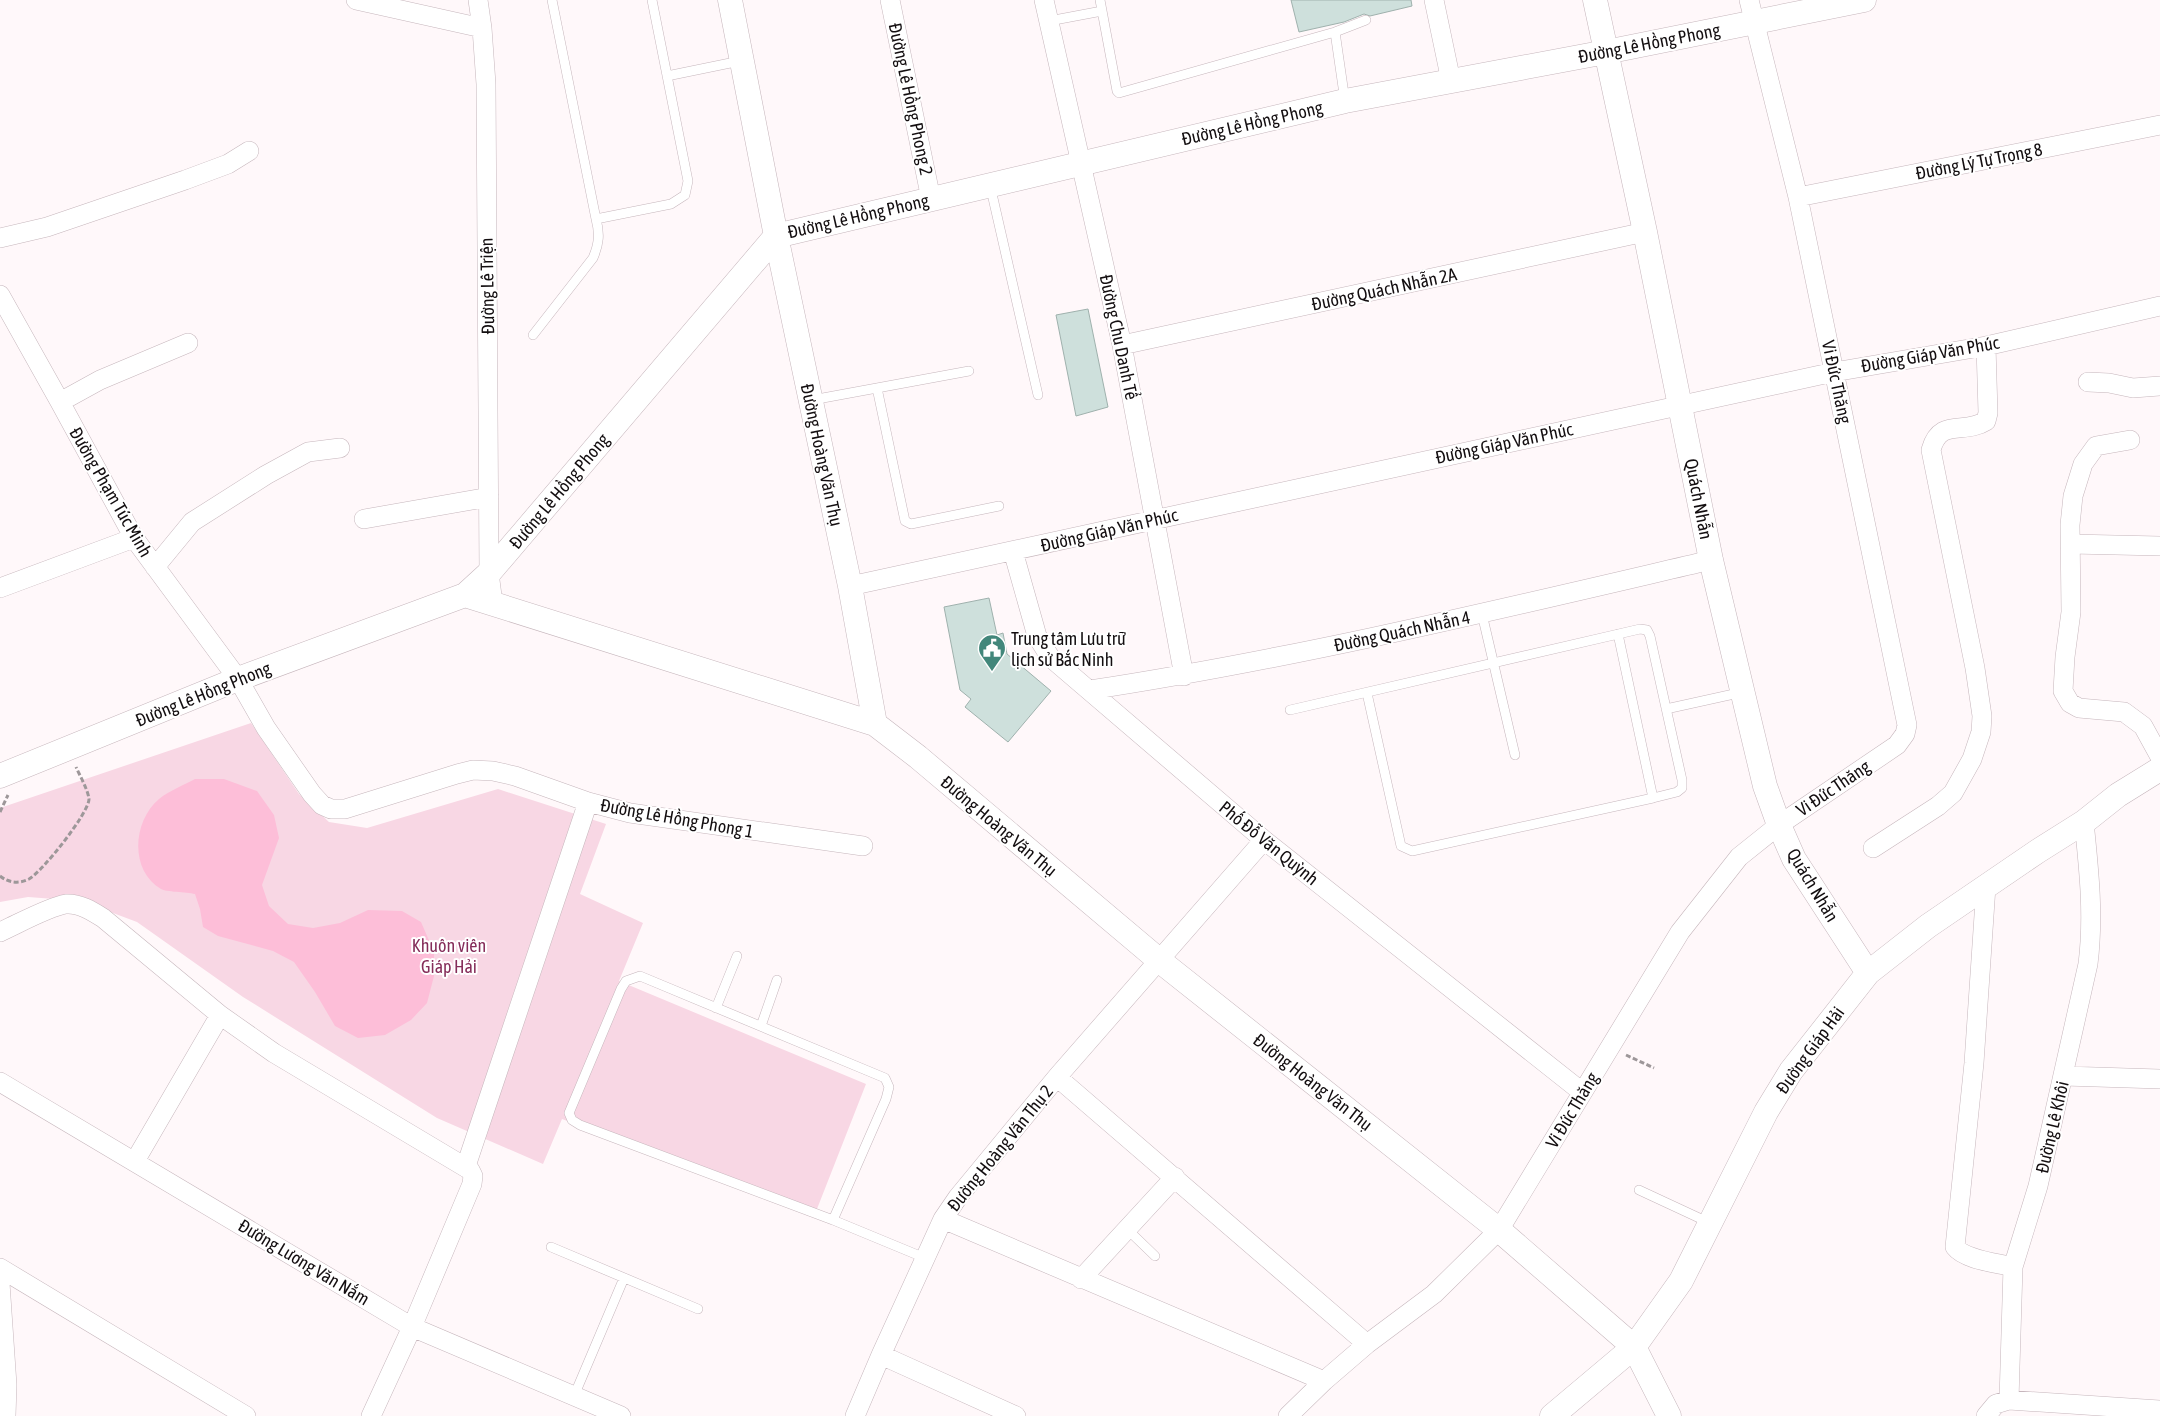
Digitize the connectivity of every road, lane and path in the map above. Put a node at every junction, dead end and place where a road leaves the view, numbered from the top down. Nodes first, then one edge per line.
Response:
1 (356, 0) edge
2 (478, 0) edge
3 (552, 0) edge
4 (652, 0) edge
5 (730, 0) edge
6 (890, 0) edge
7 (1044, 0) edge
8 (1100, 0) edge
9 (1434, 0) edge
10 (1595, 0) edge
11 (1749, 0) edge
12 (1864, 0) edge
13 (1102, 11) junction
14 (1366, 20) dead end
15 (1049, 21) junction
16 (1754, 23) junction
17 (482, 28) junction
18 (1335, 32) junction
19 (1606, 52) junction
20 (742, 61) junction
21 (667, 76) junction
22 (1451, 81) junction
23 (1345, 101) junction
24 (2160, 126) edge
25 (249, 151) dead end
26 (1080, 163) junction
27 (990, 184) junction
28 (1798, 198) junction
29 (931, 199) junction
30 (596, 219) junction
31 (1645, 232) junction
32 (776, 236) junction
33 (0, 238) edge
34 (0, 295) edge
35 (2160, 306) edge
36 (533, 334) dead end
37 (188, 343) dead end
38 (1122, 345) junction
39 (1986, 346) junction
40 (969, 371) dead end
41 (1834, 372) junction
42 (2088, 382) dead end
43 (2160, 386) edge
44 (877, 388) junction
45 (1038, 395) dead end
46 (810, 400) junction
47 (60, 402) junction
48 (1680, 405) junction
49 (2130, 440) dead end
50 (340, 448) dead end
51 (489, 497) junction
52 (999, 506) dead end
53 (364, 519) dead end
54 (1153, 519) junction
55 (134, 538) junction
56 (2071, 544) junction
57 (2160, 546) edge
58 (1013, 551) junction
59 (1711, 560) junction
60 (155, 567) junction
61 (489, 573) junction
62 (850, 586) junction
63 (0, 588) edge
64 (465, 595) junction
65 (494, 603) junction
66 (1482, 614) junction
67 (1618, 634) junction
68 (1494, 663) junction
69 (1184, 676) junction
70 (238, 679) junction
71 (1090, 690) junction
72 (1366, 692) junction
73 (1743, 692) junction
74 (1666, 709) junction
75 (1290, 710) dead end
76 (874, 724) junction
77 (68, 748) junction
78 (1515, 755) dead end
79 (2160, 757) edge
80 (2160, 769) edge
81 (0, 776) edge
82 (1653, 798) junction
83 (588, 802) junction
84 (2084, 822) junction
85 (1778, 825) junction
86 (1264, 840) junction
87 (864, 846) dead end
88 (1873, 848) dead end
89 (0, 876) edge
90 (1986, 886) junction
91 (0, 932) edge
92 (737, 956) dead end
93 (1160, 961) junction
94 (1868, 973) junction
95 (777, 980) dead end
96 (716, 1008) junction
97 (220, 1015) junction
98 (761, 1026) junction
99 (1610, 1047) junction
100 (1654, 1068) dead end
101 (2064, 1076) junction
102 (1057, 1077) junction
103 (2160, 1079) edge
104 (0, 1082) edge
105 (1582, 1092) junction
106 (135, 1161) junction
107 (466, 1166) junction
108 (1174, 1177) junction
109 (1639, 1190) dead end
110 (943, 1219) junction
111 (833, 1220) junction
112 (1710, 1223) junction
113 (1127, 1229) junction
114 (1499, 1230) junction
115 (551, 1247) dead end
116 (1155, 1256) dead end
117 (925, 1258) junction
118 (2013, 1267) junction
119 (0, 1268) edge
120 (624, 1278) junction
121 (1081, 1279) junction
122 (0, 1283) edge
123 (698, 1310) dead end
124 (412, 1327) junction
125 (1367, 1344) junction
126 (1634, 1347) junction
127 (881, 1355) junction
128 (1324, 1381) junction
129 (574, 1396) junction
130 (2009, 1400) junction
131 (2153, 1412) edge
132 (6, 1416) edge
133 (246, 1416) edge
134 (371, 1416) edge
135 (621, 1416) edge
136 (855, 1416) edge
137 (1016, 1416) edge
138 (1288, 1416) edge
139 (1552, 1416) edge
140 (1669, 1416) edge
141 (1986, 1416) edge

1 - 17 street
2 - 17 street, Đường Lê Triện
3 - 30 lane
4 - 21 lane
5 - 20 street, Đường Hoàng Văn Thụ
6 - 29 street, Đường Lê Hồng Phong 2
7 - 15 street, Đường Chu Danh Tể
8 - 13 lane
9 - 22 street
10 - 19 street, Quách Nhẫn
11 - 16 street, Vi Đức Thăng
12 - 16 street, Đường Lê Hồng Phong
13 - 15 lane
13 - 18 lane
14 - 18 lane
15 - 26 street, Đường Chu Danh Tể
16 - 19 street, Đường Lê Hồng Phong
16 - 28 street, Vi Đức Thăng
17 - 51 street, Đường Lê Triện
18 - 23 lane
19 - 22 street, Đường Lê Hồng Phong
19 - 31 street, Quách Nhẫn
20 - 21 lane
20 - 32 street, Đường Hoàng Văn Thụ
21 - 30 lane
22 - 23 street, Đường Lê Hồng Phong
23 - 26 street, Đường Lê Hồng Phong
24 - 28 street, Đường Lý Tự Trọng 8
25 - 33 street
26 - 27 street, Đường Lê Hồng Phong
26 - 38 street, Đường Chu Danh Tể
27 - 29 street, Đường Lê Hồng Phong
27 - 45 lane
28 - 41 street, Vi Đức Thăng
29 - 32 street, Đường Lê Hồng Phong
30 - 36 lane
31 - 38 street, Đường Quách Nhẫn 2A
31 - 48 street, Quách Nhẫn
32 - 46 street, Đường Hoàng Văn Thụ
32 - 61 street, Đường Lê Hồng Phong
34 - 47 street, Đường Phạm Túc Minh
35 - 39 street, Đường Giáp Văn Phúc
37 - 47 street
38 - 54 street, Đường Chu Danh Tể
39 - 41 street, Đường Giáp Văn Phúc
39 - 88 street
40 - 44 lane
41 - 48 street, Đường Giáp Văn Phúc
41 - 85 street, Vi Đức Thăng
42 - 43 street
44 - 46 lane
44 - 52 lane
46 - 62 street, Đường Hoàng Văn Thụ
47 - 55 street, Đường Phạm Túc Minh
48 - 54 street, Đường Giáp Văn Phúc
48 - 59 street, Quách Nhẫn
49 - 56 street
50 - 60 street
51 - 53 street
51 - 61 street, Đường Lê Triện
54 - 58 street, Đường Giáp Văn Phúc
54 - 69 street, Đường Chu Danh Tể
55 - 60 street, Đường Phạm Túc Minh
55 - 63 street
56 - 57 street
56 - 79 street
58 - 62 street, Đường Giáp Văn Phúc
58 - 71 street, Phố Đỗ Văn Quỳnh
59 - 66 street, Đường Quách Nhẫn 4
59 - 73 street, Quách Nhẫn
60 - 70 street, Đường Phạm Túc Minh
61 - 64 street, Đường Lê Hồng Phong
61 - 65 street, Đường Lê Triện
62 - 76 street, Đường Hoàng Văn Thụ
64 - 65 street
64 - 70 street, Đường Lê Hồng Phong
65 - 76 street
66 - 68 lane
66 - 69 street, Đường Quách Nhẫn 4
67 - 68 lane
67 - 74 lane
67 - 82 lane
68 - 72 lane
68 - 78 lane
69 - 71 street, Đường Quách Nhẫn 4
70 - 77 street, Đường Lê Hồng Phong
70 - 83 street, Đường Lê Hồng Phong 1
71 - 86 street, Phố Đỗ Văn Quỳnh
72 - 75 lane
72 - 82 lane
73 - 74 lane
73 - 85 street, Quách Nhẫn
74 - 82 lane
76 - 93 street, Đường Hoàng Văn Thụ
77 - 81 street, Đường Lê Hồng Phong
77 - 89 path
80 - 84 street, Đường Giáp Hải
83 - 87 street, Đường Lê Hồng Phong 1
83 - 107 street
84 - 90 street, Đường Giáp Hải
84 - 101 street, Đường Lê Khôi
85 - 94 street, Quách Nhẫn
85 - 99 street, Vi Đức Thăng
86 - 93 street, Đường Hoàng Văn Thụ 2
86 - 105 street, Phố Đỗ Văn Quỳnh
90 - 94 street, Đường Giáp Hải
90 - 118 street
91 - 97 street
92 - 96 lane
93 - 102 street, Đường Hoàng Văn Thụ 2
93 - 114 street, Đường Hoàng Văn Thụ
94 - 112 street, Đường Giáp Hải
95 - 98 lane
96 - 98 lane
96 - 111 lane
97 - 106 street
97 - 107 street
98 - 111 lane
99 - 100 path
99 - 105 street, Vi Đức Thăng
101 - 103 street
101 - 118 street, Đường Lê Khôi
102 - 108 street
102 - 110 street, Đường Hoàng Văn Thụ 2
104 - 106 street, Đường Lương Văn Nắm
105 - 114 street, Vi Đức Thăng
106 - 124 street, Đường Lương Văn Nắm
107 - 124 street
108 - 113 street
108 - 125 street
109 - 112 lane
110 - 117 street, Đường Hoàng Văn Thụ 2
110 - 121 street
111 - 117 lane
112 - 126 street, Đường Giáp Hải
113 - 116 lane
113 - 121 street
114 - 125 street, Vi Đức Thăng
114 - 126 street, Đường Hoàng Văn Thụ
115 - 120 lane
117 - 127 street, Đường Hoàng Văn Thụ 2
118 - 130 street, Đường Lê Khôi
119 - 133 street
120 - 123 lane
120 - 129 lane
121 - 128 street
122 - 132 street
124 - 129 street, Đường Lương Văn Nắm
124 - 134 street
125 - 128 street, Vi Đức Thăng
126 - 139 street, Đường Giáp Hải
126 - 140 street, Đường Hoàng Văn Thụ
127 - 136 street, Đường Hoàng Văn Thụ 2
127 - 137 street
128 - 138 street, Vi Đức Thăng
129 - 135 street, Đường Lương Văn Nắm
130 - 131 street
130 - 141 street

